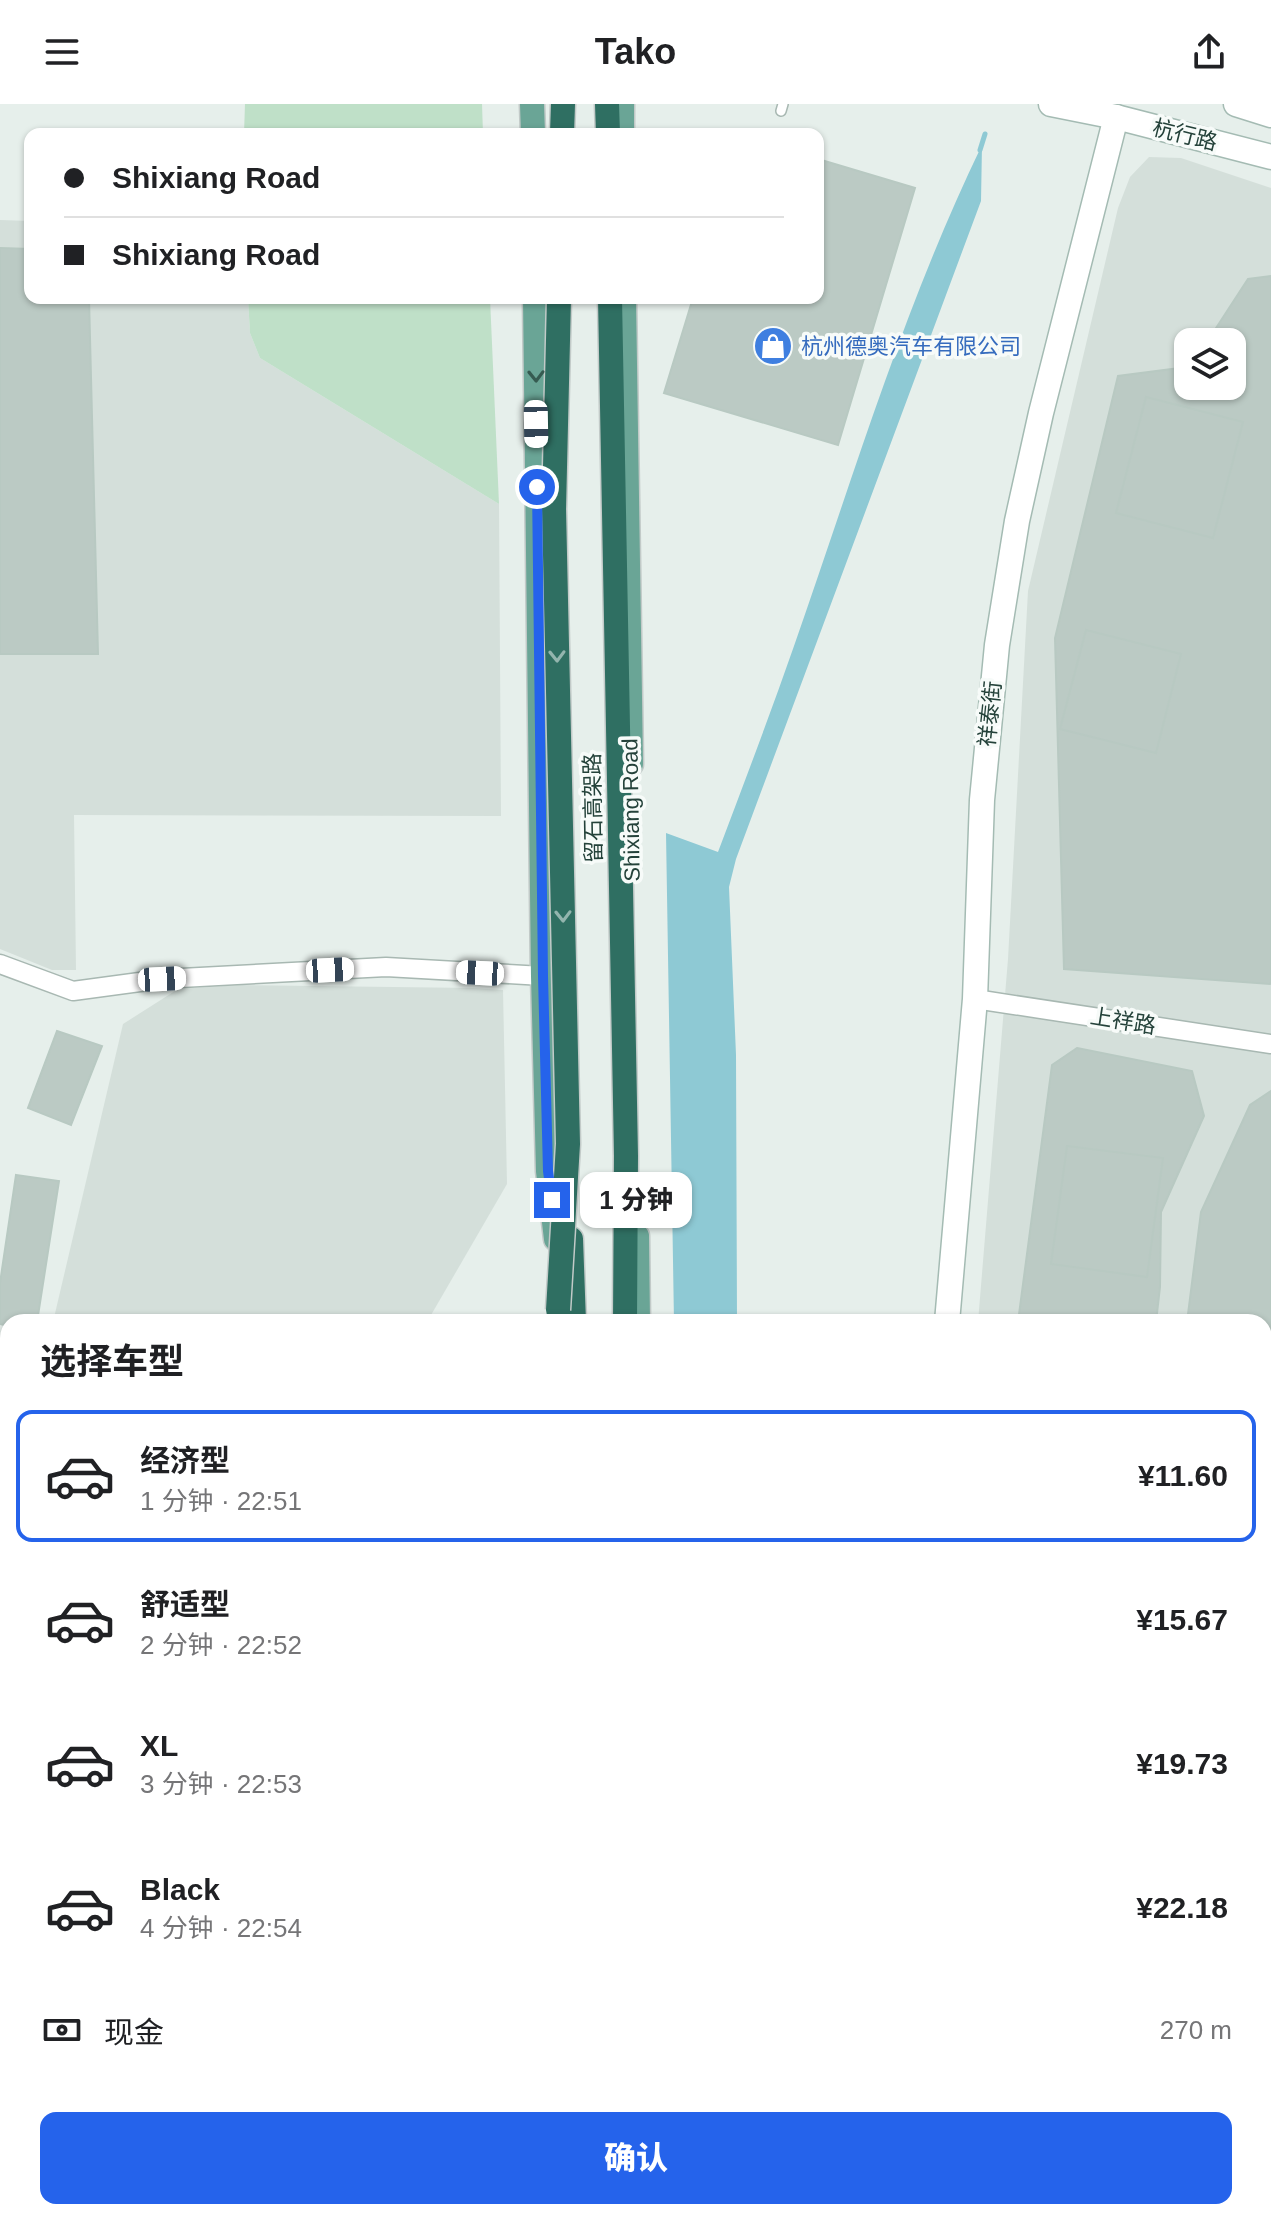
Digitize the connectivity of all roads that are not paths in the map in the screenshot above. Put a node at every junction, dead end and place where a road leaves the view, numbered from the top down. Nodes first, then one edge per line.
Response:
1 (532, 104) edge
2 (563, 104) edge
3 (607, 104) edge
4 (622, 104) edge
5 (1051, 104) edge
6 (1236, 104) edge
7 (1271, 115) edge
8 (1116, 117) junction
9 (533, 128) edge
10 (562, 128) edge
11 (608, 128) edge
12 (622, 128) edge
13 (1271, 157) edge
14 (535, 304) edge
15 (559, 304) edge
16 (610, 304) edge
17 (624, 304) edge
18 (0, 964) edge
19 (543, 976) junction
20 (975, 999) junction
21 (1271, 1044) edge
22 (568, 1144) junction
23 (558, 1314) edge
24 (564, 1314) edge
25 (574, 1314) edge
26 (628, 1314) edge
27 (628, 1314) edge
28 (948, 1314) edge

1 - 9 main road
2 - 10 highway
3 - 11 highway
4 - 12 main road
5 - 8 street, 杭行路
6 - 7 street, 杭行路
8 - 13 street, 杭行路
8 - 20 street, 祥泰街
14 -> 19 main road
15 -> 22 highway, 留石高架路, bridge
16 - 26 highway, 留石高架路
17 - 27 main road, Shixiang Road
18 - 19 street
19 - 24 main road
20 - 21 street, 上祥路
20 - 28 street, 祥泰街
22 - 23 highway, 留石高架路, bridge
22 - 25 highway, 留石高架路, bridge

